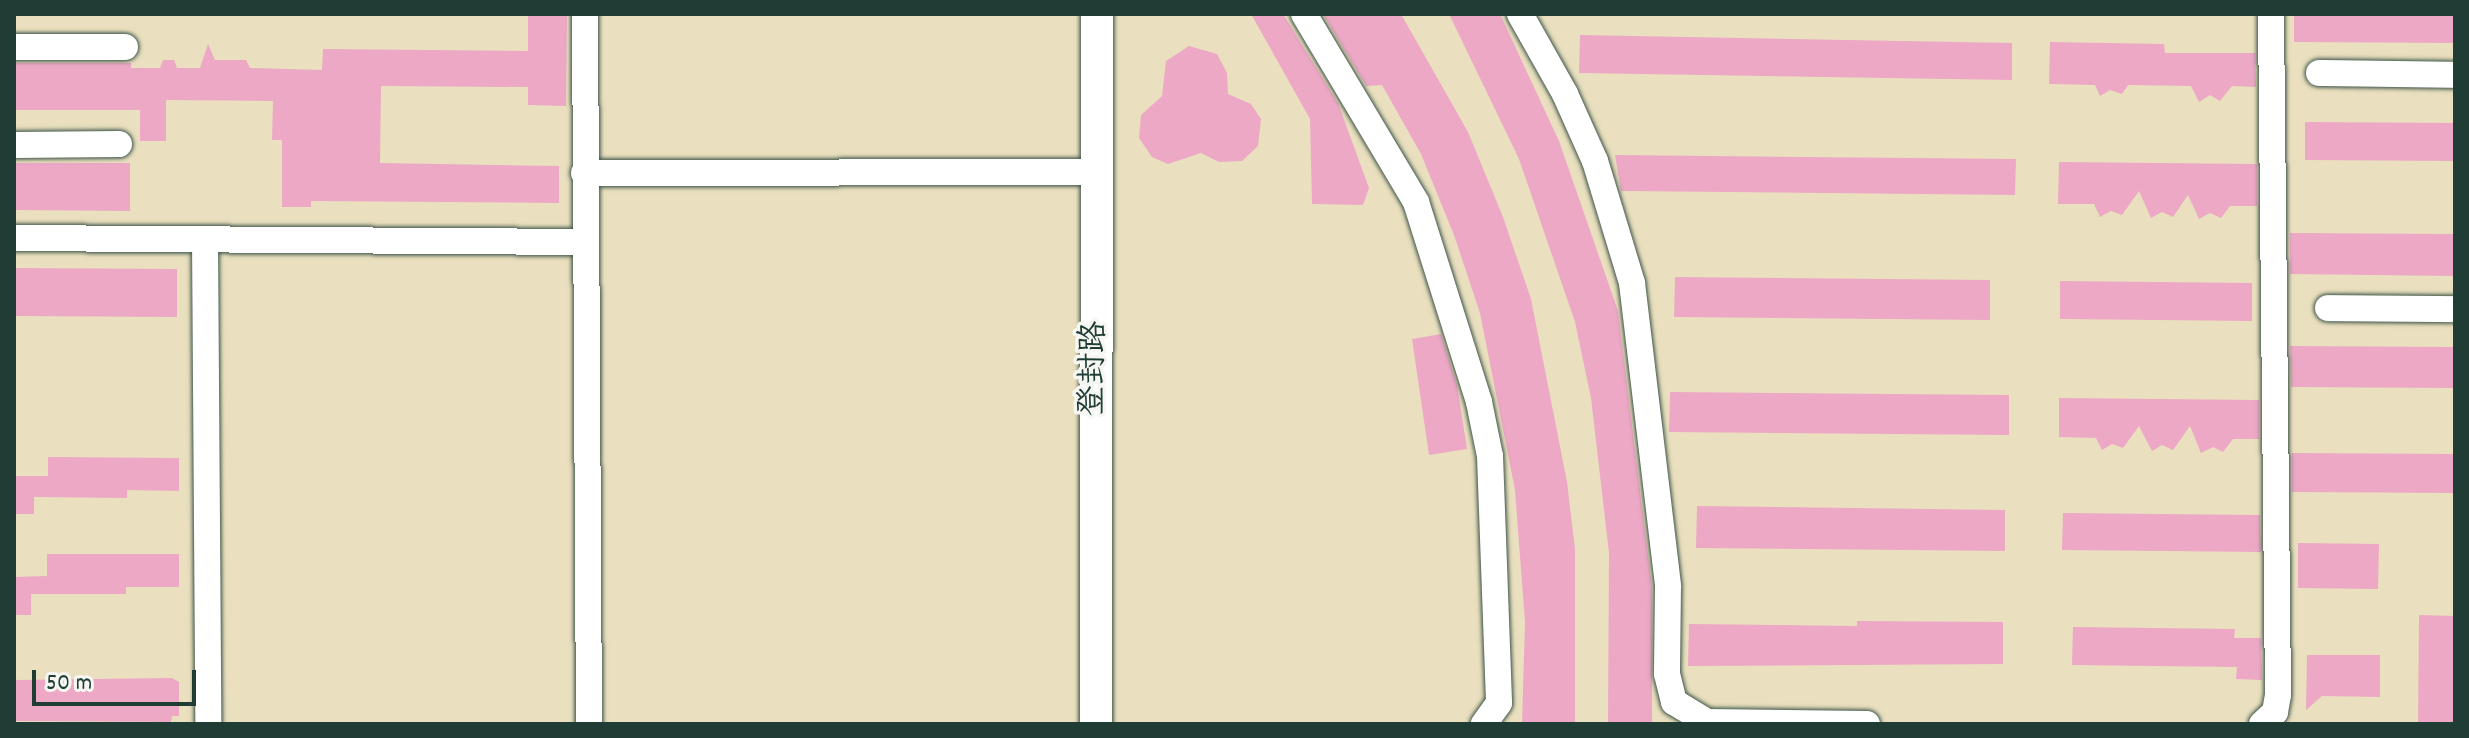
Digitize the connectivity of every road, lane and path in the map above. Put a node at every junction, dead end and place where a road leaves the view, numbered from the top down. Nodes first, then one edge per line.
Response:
1 (585, 14) edge
2 (1097, 14) edge
3 (1304, 14) edge
4 (1520, 14) edge
5 (2271, 14) edge
6 (14, 47) edge
7 (125, 47) dead end
8 (2319, 73) dead end
9 (2455, 75) edge
10 (119, 144) dead end
11 (14, 145) edge
12 (1098, 172) junction
13 (584, 173) junction
14 (14, 238) edge
15 (205, 239) junction
16 (584, 242) junction
17 (2328, 308) dead end
18 (2455, 309) edge
19 (208, 724) edge
20 (589, 724) edge
21 (1096, 724) edge
22 (1484, 724) edge
23 (1867, 724) edge
24 (2262, 724) edge

1 - 13 street
2 - 12 main road, 登封路
3 - 22 street
4 - 23 street
5 - 24 street
6 - 7 street
8 - 9 street
10 - 11 street
12 - 13 street
12 - 21 main road, 登封路
13 - 16 street
14 - 15 street
15 - 16 street
15 - 19 street
16 - 20 street
17 - 18 street

